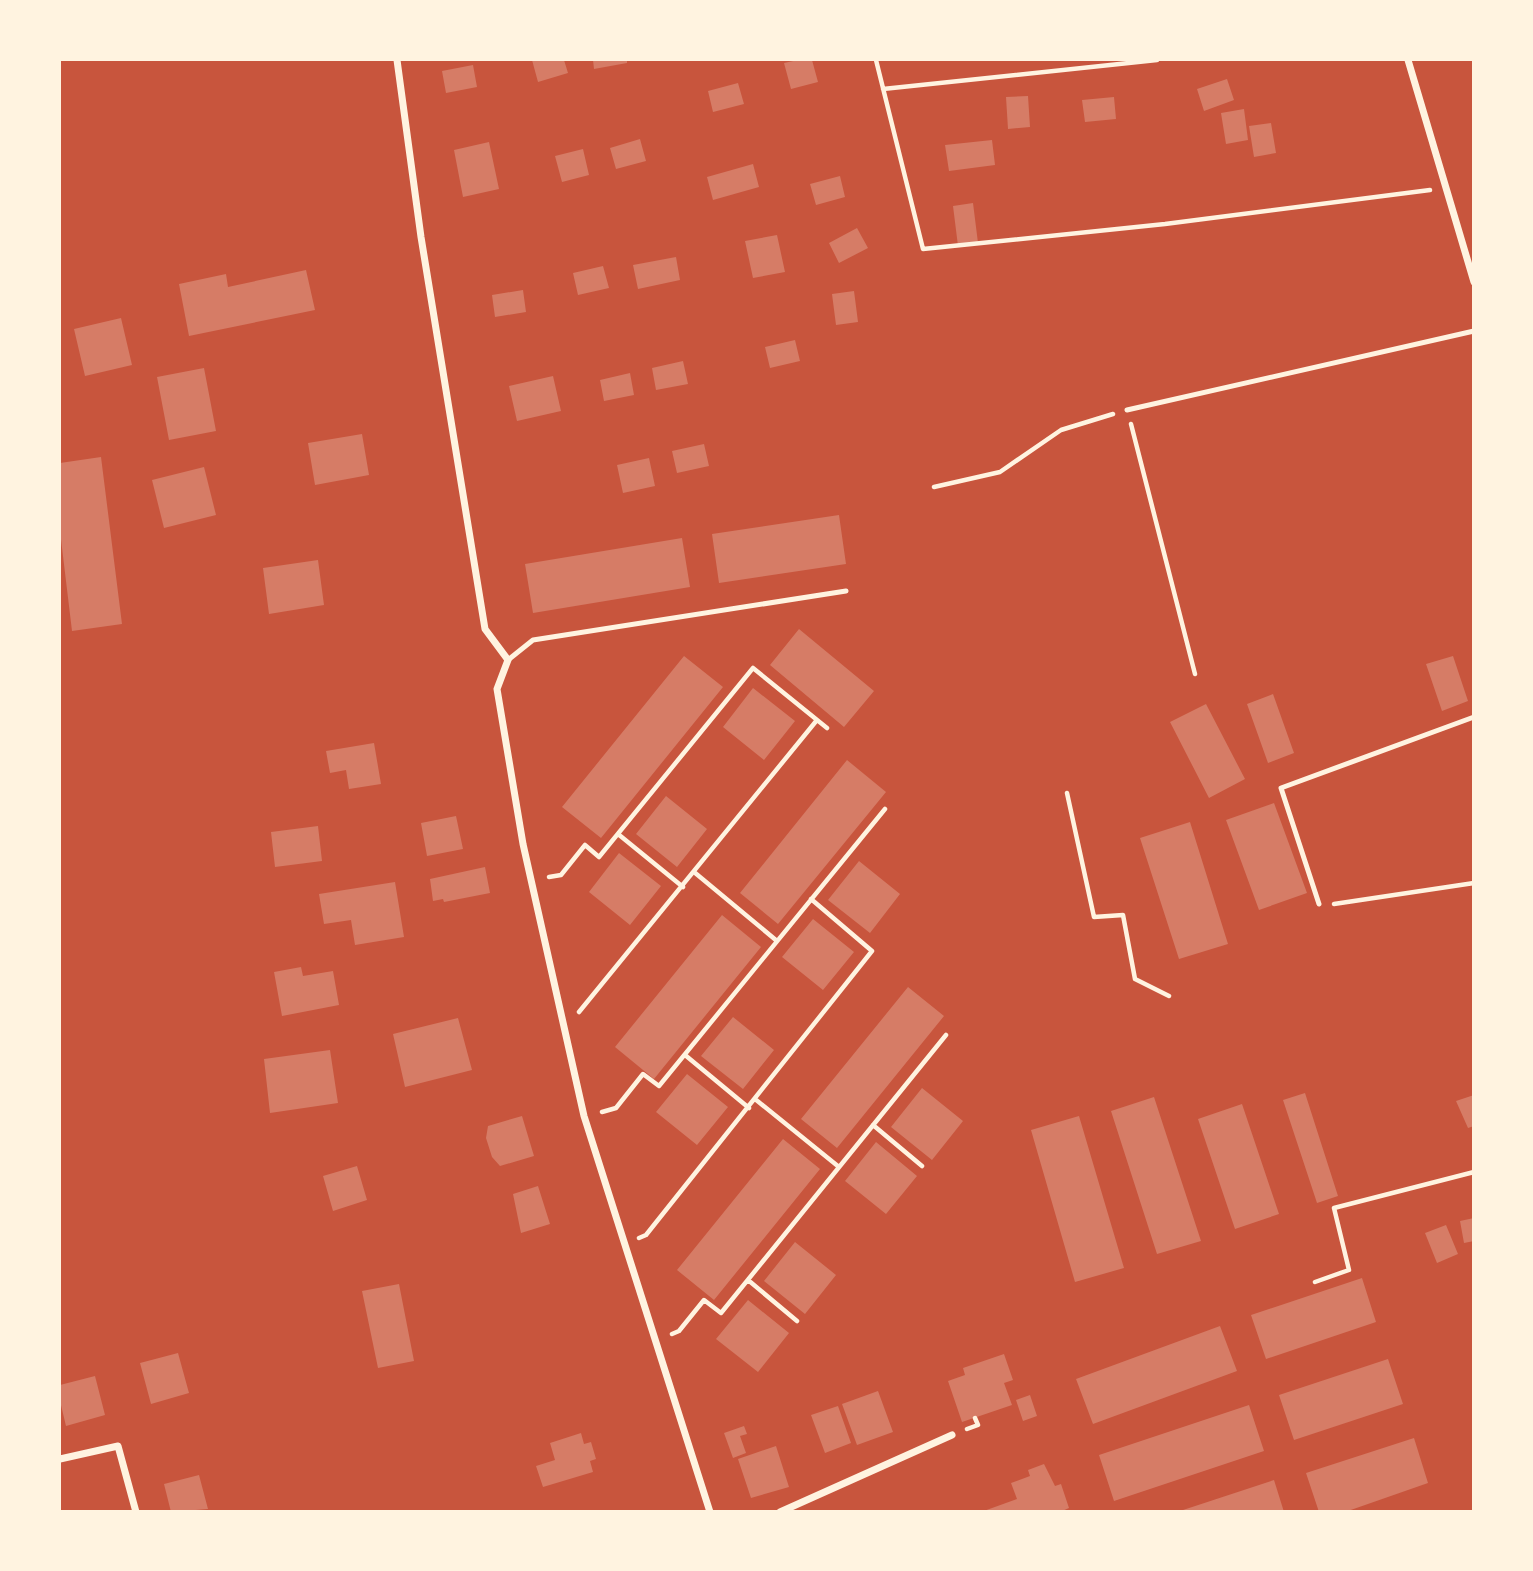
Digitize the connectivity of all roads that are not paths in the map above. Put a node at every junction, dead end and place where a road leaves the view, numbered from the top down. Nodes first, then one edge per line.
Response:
1 (397, 60) edge
2 (1408, 60) edge
3 (1474, 282) edge
4 (1474, 331) edge
5 (1127, 410) road end
6 (846, 592) dead end
7 (508, 660) junction
8 (1474, 717) edge
9 (1319, 904) road end
10 (952, 1436) dead end
11 (60, 1459) edge
12 (136, 1511) edge
13 (710, 1511) edge
14 (780, 1511) edge

1 - 7 street
2 - 3 street
4 - 5 lane
6 - 7 lane
7 - 13 street
8 - 9 lane
10 - 14 street
11 - 12 street

